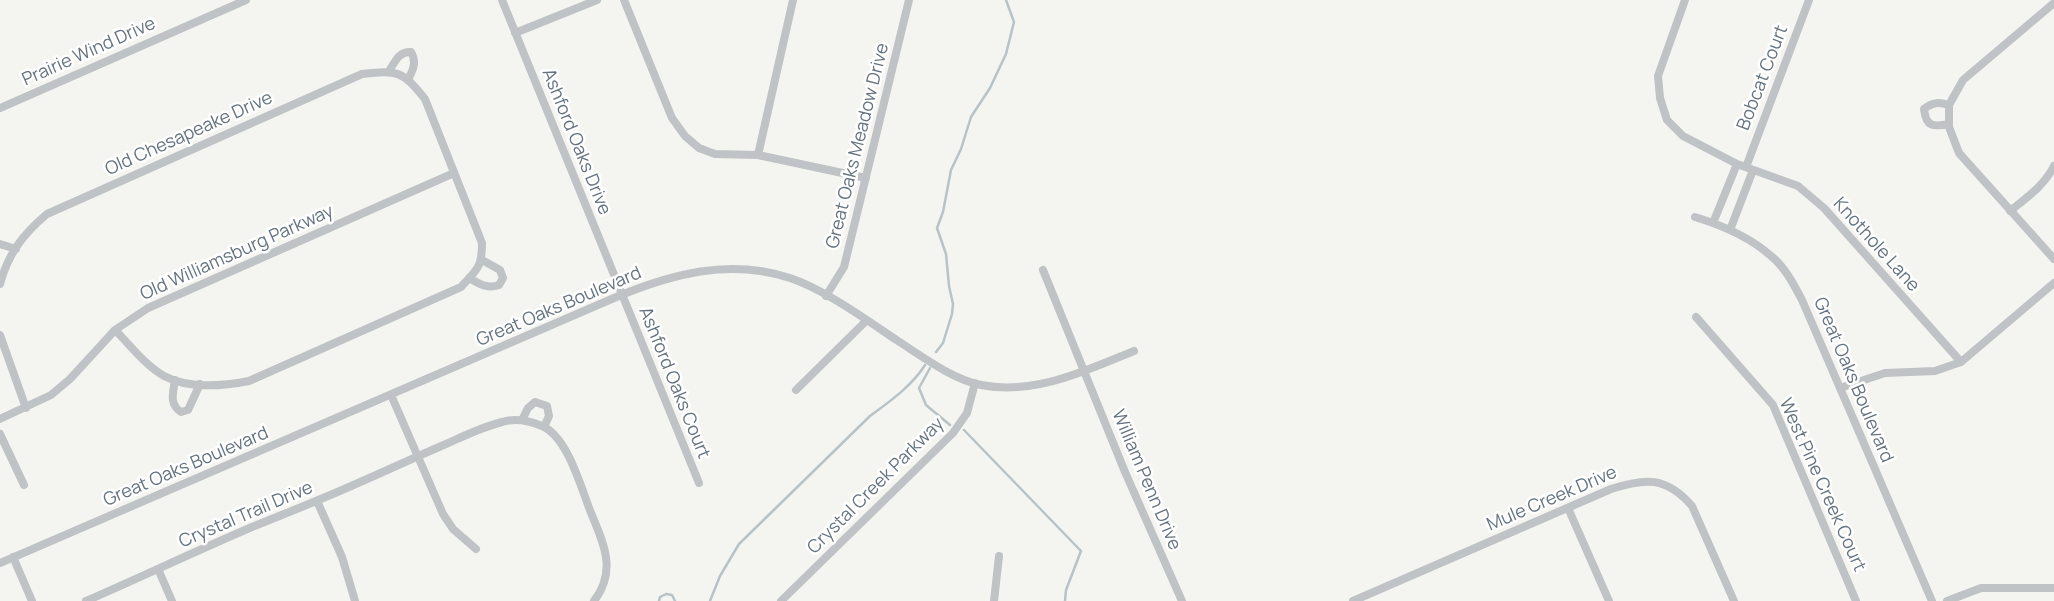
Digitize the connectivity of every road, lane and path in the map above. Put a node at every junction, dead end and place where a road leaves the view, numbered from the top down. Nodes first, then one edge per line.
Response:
1 (246, 0) edge
2 (502, 0) edge
3 (597, 0) edge
4 (624, 0) edge
5 (793, 0) edge
6 (909, 0) edge
7 (1685, 0) edge
8 (1809, 0) edge
9 (2054, 3) edge
10 (515, 33) junction
11 (389, 71) junction
12 (408, 80) junction
13 (1949, 105) junction
14 (1, 106) edge
15 (1949, 124) junction
16 (758, 155) junction
17 (1737, 164) junction
18 (2054, 166) edge
19 (1750, 168) junction
20 (454, 173) junction
21 (866, 178) junction
22 (2010, 211) junction
23 (1695, 217) dead end
24 (1713, 223) junction
25 (1730, 230) junction
26 (0, 244) edge
27 (16, 249) junction
28 (2054, 259) edge
29 (482, 260) junction
30 (1044, 270) dead end
31 (2, 271) edge
32 (468, 278) junction
33 (2054, 283) edge
34 (0, 284) edge
35 (622, 294) junction
36 (826, 296) junction
37 (1696, 317) dead end
38 (866, 320) junction
39 (115, 330) junction
40 (0, 335) edge
41 (1134, 351) dead end
42 (1961, 362) junction
43 (1084, 371) junction
44 (175, 380) junction
45 (975, 383) junction
46 (200, 384) junction
47 (1840, 388) junction
48 (796, 390) dead end
49 (391, 395) junction
50 (26, 408) junction
51 (0, 419) edge
52 (522, 420) junction
53 (544, 427) junction
54 (0, 434) edge
55 (418, 457) junction
56 (698, 483) dead end
57 (24, 485) dead end
58 (318, 501) junction
59 (1568, 508) junction
60 (476, 548) dead end
61 (998, 556) dead end
62 (13, 557) junction
63 (0, 563) edge
64 (158, 569) junction
65 (2054, 588) edge
66 (32, 601) edge
67 (86, 601) edge
68 (172, 601) edge
69 (356, 601) edge
70 (594, 601) edge
71 (781, 601) edge
72 (994, 601) edge
73 (1182, 601) edge
74 (1352, 601) edge
75 (1610, 601) edge
76 (1734, 601) edge
77 (1856, 601) edge
78 (1932, 601) edge
79 (1948, 601) edge

1 - 14 street, Prairie Wind Drive
2 - 10 street, Ashford Oaks Drive
3 - 10 street
4 - 16 street
5 - 16 street
6 - 21 street, Great Oaks Meadow Drive
7 - 17 street, Knothole Lane
8 - 19 street, Bobcat Court
9 - 13 street
10 - 35 street, Ashford Oaks Drive
11 - 12 street
11 - 12 street
11 - 27 street, Old Chesapeake Drive
12 - 20 street
13 - 15 street
13 - 15 street
15 - 22 street
16 - 21 street
17 - 19 street, Knothole Lane
17 - 24 street
18 - 22 street
19 - 25 street, Bobcat Court
19 - 42 street, Knothole Lane
20 - 29 street
20 - 39 street, Old Williamsburg Parkway
21 - 36 street, Great Oaks Meadow Drive
22 - 28 street
23 - 24 street, Great Oaks Boulevard
24 - 25 street, Great Oaks Boulevard
25 - 47 street, Great Oaks Boulevard
26 - 27 street
27 - 31 street, Old Chesapeake Drive
29 - 32 street
29 - 32 street
30 - 43 street, William Penn Drive
31 - 34 street, Old Chesapeake Drive
32 - 46 street
33 - 42 street
35 - 36 street, Great Oaks Boulevard
35 - 49 street, Great Oaks Boulevard
35 - 56 street, Ashford Oaks Court
36 - 38 street, Great Oaks Boulevard
37 - 77 street, West Pine Creek Court
38 - 45 street, Great Oaks Boulevard
38 - 48 street
39 - 44 street
39 - 50 street, Old Williamsburg Parkway
40 - 50 street
41 - 43 street, Great Oaks Boulevard
42 - 47 street
43 - 45 street, Great Oaks Boulevard
43 - 73 street, William Penn Drive
44 - 46 street
44 - 46 street
45 - 71 street, Crystal Creek Parkway
47 - 78 street, Great Oaks Boulevard
49 - 55 street
49 - 62 street, Great Oaks Boulevard
50 - 51 street, Old Williamsburg Parkway
52 - 53 street
52 - 53 street
52 - 55 street, Crystal Trail Drive
53 - 70 street
54 - 57 street
55 - 58 street, Crystal Trail Drive
55 - 60 street
58 - 64 street, Crystal Trail Drive
58 - 69 street
59 - 74 street, Mule Creek Drive
59 - 75 street
59 - 76 street, Mule Creek Drive
61 - 72 street
62 - 63 street, Great Oaks Boulevard
62 - 66 street
64 - 67 street, Crystal Trail Drive
64 - 68 street
65 - 79 street

